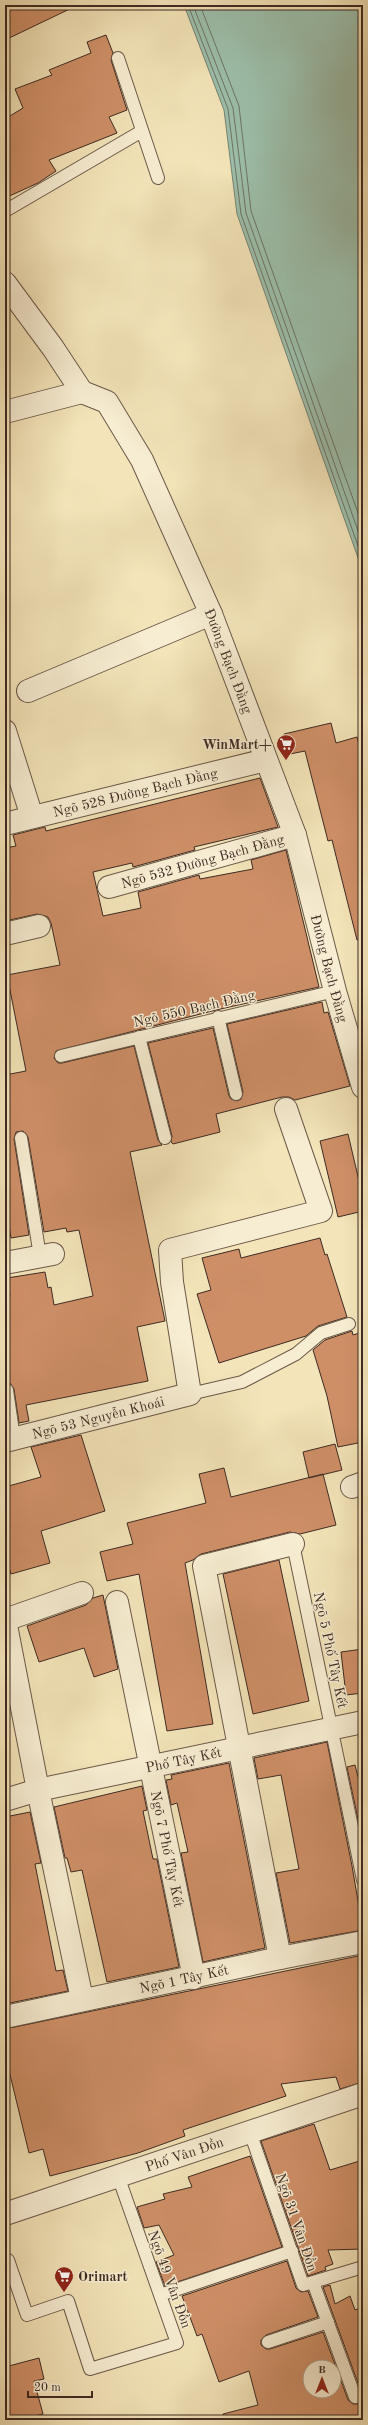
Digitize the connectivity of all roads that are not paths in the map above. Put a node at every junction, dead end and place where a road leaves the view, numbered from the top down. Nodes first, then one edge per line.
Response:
1 (118, 58) dead end
2 (142, 130) junction
3 (158, 178) dead end
4 (5, 210) edge
5 (5, 283) edge
6 (82, 392) junction
7 (5, 412) edge
8 (211, 614) junction
9 (28, 691) dead end
10 (5, 731) edge
11 (266, 760) junction
12 (32, 817) junction
13 (5, 824) edge
14 (295, 835) junction
15 (109, 887) dead end
16 (39, 926) dead end
17 (5, 934) edge
18 (335, 991) junction
19 (218, 1017) junction
20 (139, 1037) junction
21 (61, 1056) dead end
22 (363, 1087) edge
23 (236, 1094) dead end
24 (286, 1109) dead end
25 (21, 1138) dead end
26 (165, 1138) dead end
27 (46, 1255) joint
28 (5, 1263) edge
29 (349, 1324) dead end
30 (7, 1390) dead end
31 (190, 1394) junction
32 (10, 1439) edge
33 (293, 1544) joint
34 (82, 1593) dead end
35 (117, 1602) dead end
36 (5, 1620) edge
37 (363, 1722) edge
38 (332, 1728) junction
39 (240, 1747) junction
40 (151, 1767) junction
41 (38, 1790) junction
42 (5, 1800) edge
43 (363, 1880) edge
44 (363, 1942) edge
45 (280, 1958) junction
46 (194, 1978) junction
47 (82, 1999) junction
48 (5, 2017) edge
49 (363, 2094) edge
50 (250, 2132) junction
51 (118, 2176) junction
52 (5, 2214) edge
53 (292, 2251) junction
54 (5, 2261) edge
55 (363, 2267) edge
56 (313, 2282) junction
57 (160, 2295) junction
58 (328, 2322) junction
59 (268, 2342) dead end
60 (355, 2397) dead end

1 - 2 lane
2 - 3 lane
2 - 4 lane
5 - 6 street
6 - 7 street
6 - 8 street, Đường Bạch Đằng
8 - 9 street
8 - 11 street, Đường Bạch Đằng
10 - 12 street
11 - 12 street, Ngõ 528 Đường Bạch Đằng
11 - 14 street, Đường Bạch Đằng
12 - 13 street, Ngõ 528 Đường Bạch Đằng
14 - 15 street, Ngõ 532 Đường Bạch Đằng
14 - 18 street, Đường Bạch Đằng
16 - 17 street
18 - 19 lane, Ngõ 550 Bạch Đằng
18 - 22 street, Đường Bạch Đằng
19 - 20 lane, Ngõ 550 Bạch Đằng
19 - 23 lane
20 - 21 lane, Ngõ 550 Bạch Đằng
20 - 26 lane
24 - 31 street
25 - 27 lane
27 - 28 street
29 - 31 lane
30 - 32 lane
31 - 32 street, Ngõ 53 Nguyễn Khoái
33 - 38 lane, Ngõ 5 Phố Tây Kết
33 - 39 street
34 - 36 street
35 - 40 street, Ngõ 7 Phố Tây Kết
36 - 41 street
37 - 38 street, Phố Tây Kết
38 - 39 street, Phố Tây Kết
38 - 43 lane, Ngõ 5 Phố Tây Kết
39 - 40 street, Phố Tây Kết
39 - 45 street
40 - 41 street, Phố Tây Kết
40 - 46 street, Ngõ 7 Phố Tây Kết
41 - 42 street, Phố Tây Kết
41 - 47 street
44 - 45 street, Ngõ 1 Tây Kết
45 - 46 street, Ngõ 1 Tây Kết
46 - 47 street, Ngõ 1 Tây Kết
47 - 48 street, Ngõ 1 Tây Kết
49 - 50 street, Phố Vân Đồn
50 - 51 street, Phố Vân Đồn
50 - 53 lane, Ngõ 31 Vân Đồn
51 - 52 street, Phố Vân Đồn
51 - 57 lane, Ngõ 49 Vân Đồn
53 - 56 lane, Ngõ 31 Vân Đồn
53 - 57 lane
54 - 57 lane, Ngõ 49 Vân Đồn
55 - 56 lane, Ngõ 31 Vân Đồn
56 - 58 lane
58 - 59 lane
58 - 60 lane

